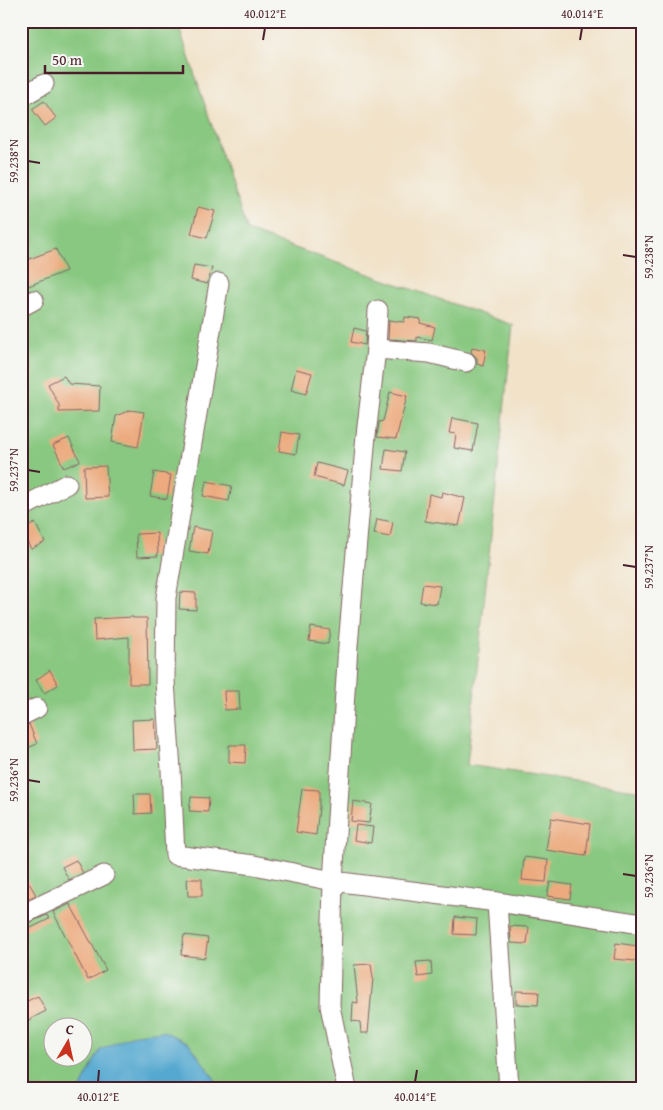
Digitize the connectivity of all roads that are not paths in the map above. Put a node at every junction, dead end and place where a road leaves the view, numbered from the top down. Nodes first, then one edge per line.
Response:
1 (44, 84) dead end
2 (21, 97) edge
3 (219, 283) dead end
4 (378, 310) dead end
5 (376, 348) junction
6 (466, 362) dead end
7 (67, 484) dead end
8 (21, 508) edge
9 (104, 876) dead end
10 (333, 881) junction
11 (497, 902) junction
12 (21, 915) edge
13 (642, 924) edge
14 (347, 1089) edge
15 (509, 1089) edge

1 - 2 street
3 - 10 street
4 - 5 street
5 - 6 street
5 - 10 street
7 - 8 street
9 - 12 street
10 - 11 street
10 - 14 street
11 - 13 street
11 - 15 street

